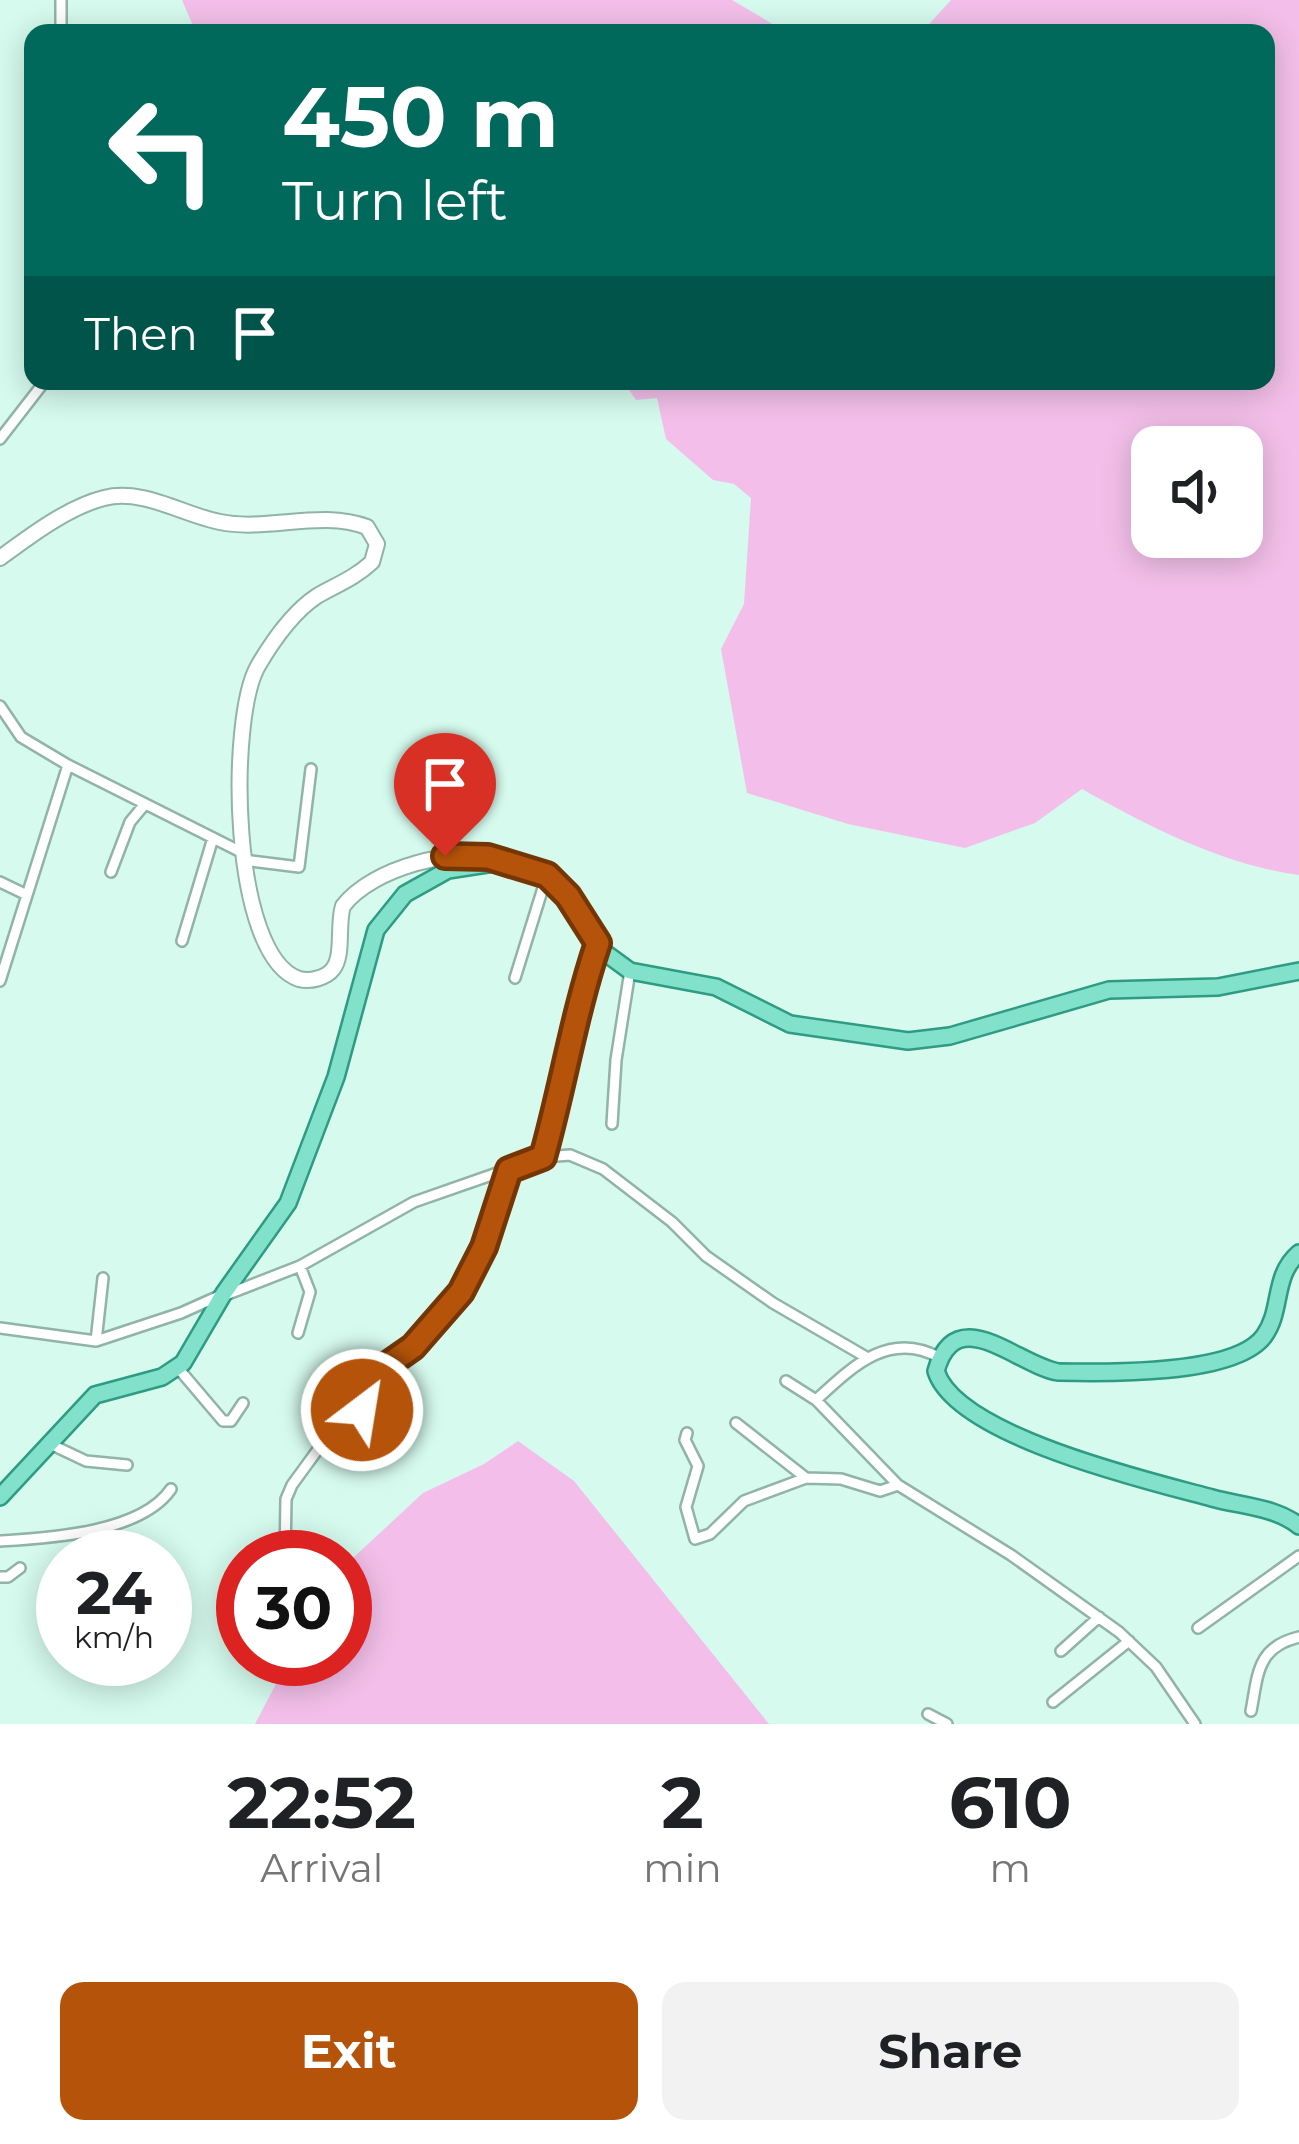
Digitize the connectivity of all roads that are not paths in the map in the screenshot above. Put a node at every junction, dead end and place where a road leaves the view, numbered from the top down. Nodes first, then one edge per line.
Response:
1 (39, 390) edge
2 (0, 439) edge
3 (0, 558) edge
4 (0, 706) edge
5 (68, 765) junction
6 (311, 769) dead end
7 (145, 804) junction
8 (213, 838) junction
9 (243, 857) junction
10 (500, 862) junction
11 (111, 872) dead end
12 (547, 875) junction
13 (0, 882) edge
14 (27, 895) junction
15 (0, 931) edge
16 (14, 935) junction
17 (182, 941) dead end
18 (598, 943) junction
19 (630, 971) junction
20 (1299, 971) edge
21 (514, 978) dead end
22 (0, 979) edge
23 (612, 1124) dead end
24 (543, 1157) junction
25 (509, 1170) junction
26 (1299, 1252) edge
27 (300, 1266) junction
28 (103, 1278) dead end
29 (224, 1295) junction
30 (0, 1328) edge
31 (298, 1333) dead end
32 (96, 1341) junction
33 (866, 1357) junction
34 (940, 1358) junction
35 (178, 1368) junction
36 (786, 1381) dead end
37 (816, 1400) junction
38 (243, 1403) dead end
39 (736, 1423) dead end
40 (687, 1433) dead end
41 (48, 1443) junction
42 (127, 1465) dead end
43 (806, 1478) junction
44 (898, 1485) junction
45 (171, 1489) dead end
46 (0, 1497) edge
47 (1299, 1526) edge
48 (287, 1530) edge
49 (0, 1541) edge
50 (1299, 1556) edge
51 (20, 1568) dead end
52 (0, 1576) edge
53 (1099, 1617) junction
54 (1198, 1628) dead end
55 (1299, 1637) edge
56 (1129, 1641) junction
57 (1061, 1651) dead end
58 (1053, 1702) dead end
59 (1251, 1711) dead end
60 (928, 1714) dead end
61 (947, 1724) edge
62 (1195, 1724) edge

1 - 2 street
3 - 9 main road
4 - 5 street
5 - 7 street
5 - 14 street
6 - 9 street
7 - 8 street
7 - 11 street
8 - 9 street
8 - 17 street
9 - 10 main road
10 - 12 main road
10 - 29 main road
12 - 18 main road
12 - 21 street
13 - 14 street
14 - 16 street
15 - 16 street
16 - 22 street
18 - 19 main road
18 - 24 street
19 - 20 main road
19 - 23 street
24 - 25 street
24 - 33 street
25 - 27 street
25 - 48 street
26 - 34 main road
27 - 29 street
27 - 31 street
28 - 32 street
29 - 32 street
29 - 35 main road
30 - 32 street
33 - 34 street
33 - 37 street
34 - 47 main road
35 - 38 street
35 - 41 main road
36 - 37 street
37 - 44 street
39 - 43 street
40 - 43 street
41 - 42 street
41 - 46 main road
43 - 44 street
44 - 53 street
45 - 49 street
50 - 54 street
51 - 52 street
53 - 56 street
53 - 57 street
55 - 59 street
56 - 58 street
56 - 62 street
60 - 61 street

